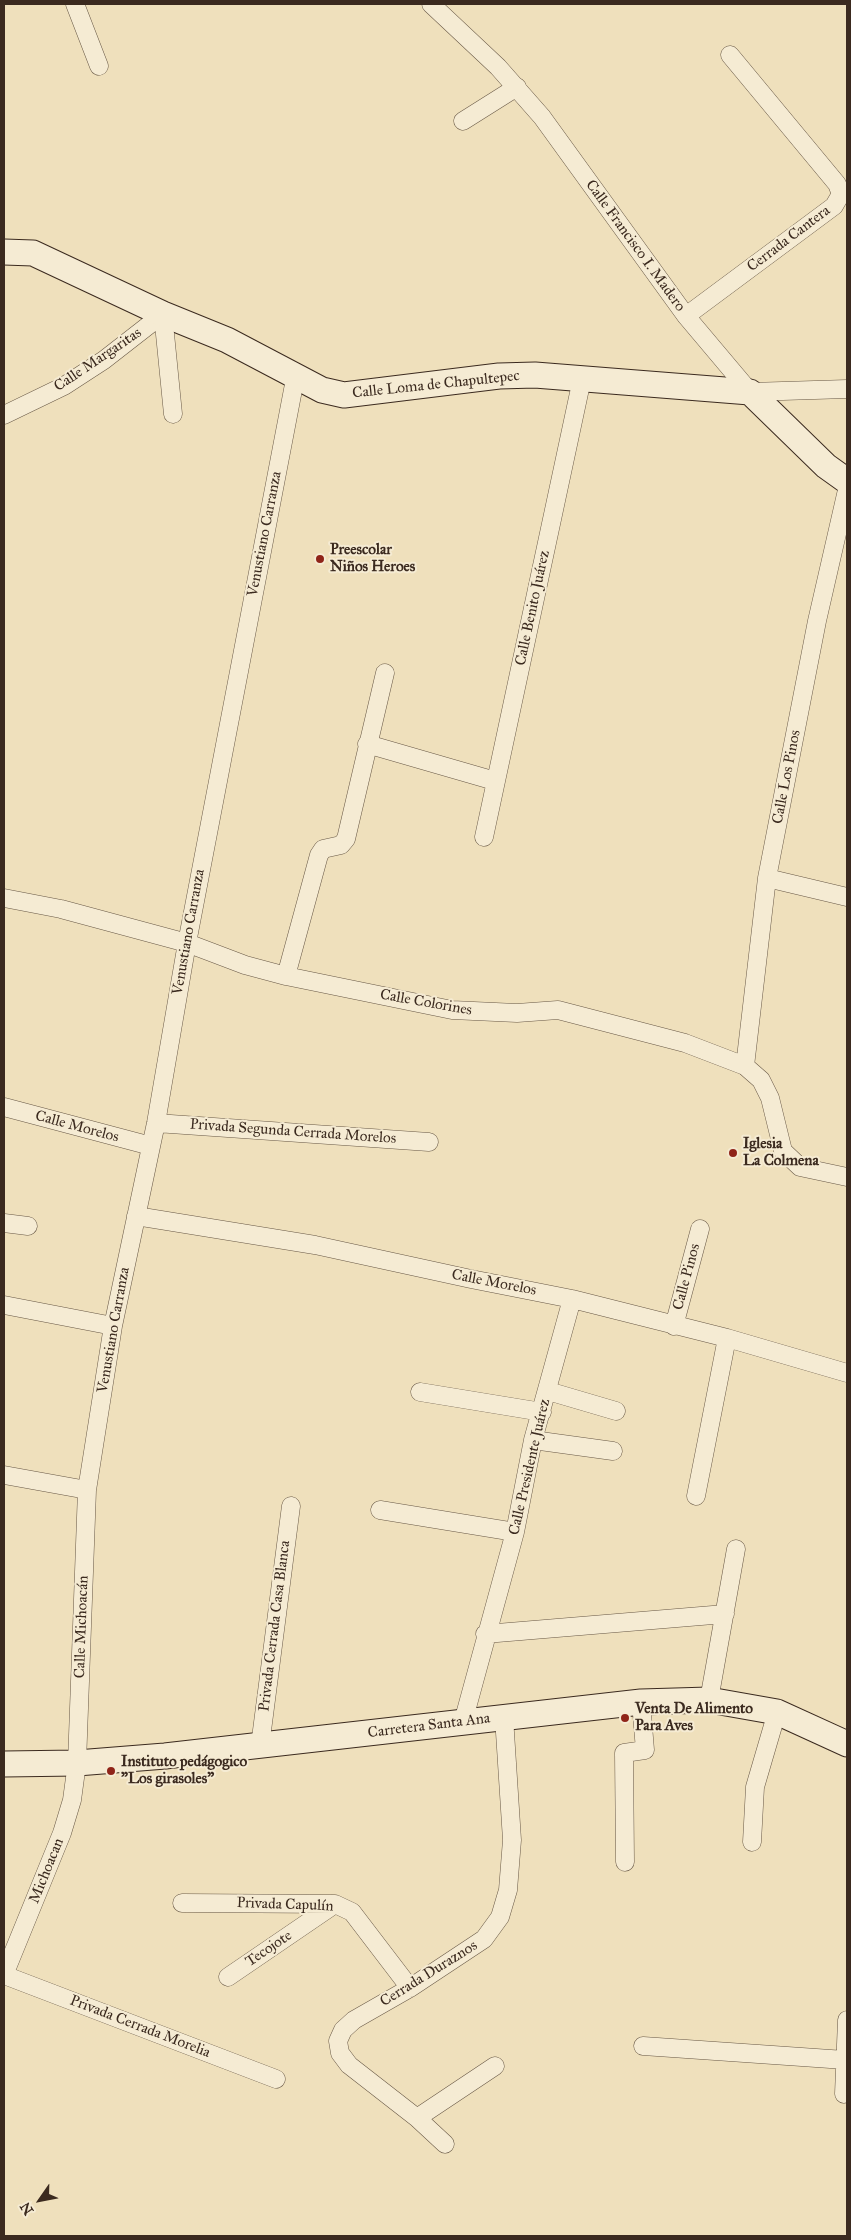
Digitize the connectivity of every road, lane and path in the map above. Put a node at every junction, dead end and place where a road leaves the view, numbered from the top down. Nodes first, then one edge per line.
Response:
1 (75, 4) edge
2 (438, 6) edge
3 (730, 55) dead end
4 (99, 66) dead end
5 (517, 87) junction
6 (463, 121) dead end
7 (4, 252) edge
8 (164, 314) junction
9 (686, 316) junction
10 (296, 374) junction
11 (582, 379) junction
12 (847, 389) edge
13 (750, 392) junction
14 (173, 414) dead end
15 (4, 415) edge
16 (847, 481) edge
17 (847, 490) edge
18 (385, 673) dead end
19 (367, 744) junction
20 (495, 781) junction
21 (484, 837) dead end
22 (767, 878) junction
23 (847, 897) edge
24 (4, 898) edge
25 (187, 943) junction
26 (286, 976) junction
27 (745, 1066) junction
28 (4, 1107) edge
29 (156, 1122) junction
30 (429, 1142) dead end
31 (151, 1146) junction
32 (847, 1177) edge
33 (136, 1216) junction
34 (4, 1223) edge
35 (28, 1226) dead end
36 (700, 1228) dead end
37 (572, 1299) junction
38 (4, 1305) edge
39 (113, 1326) junction
40 (674, 1326) junction
41 (727, 1338) junction
42 (847, 1373) edge
43 (548, 1391) junction
44 (420, 1392) dead end
45 (616, 1411) dead end
46 (542, 1412) junction
47 (533, 1440) junction
48 (613, 1451) dead end
49 (4, 1475) edge
50 (87, 1490) junction
51 (696, 1496) dead end
52 (291, 1506) dead end
53 (380, 1510) dead end
54 (514, 1532) junction
55 (736, 1549) dead end
56 (725, 1614) junction
57 (486, 1634) junction
58 (709, 1700) junction
59 (641, 1702) junction
60 (777, 1712) junction
61 (504, 1717) junction
62 (463, 1722) junction
63 (847, 1744) edge
64 (260, 1746) junction
65 (78, 1763) junction
66 (4, 1764) edge
67 (752, 1842) dead end
68 (625, 1862) dead end
69 (182, 1903) dead end
70 (335, 1904) junction
71 (4, 1975) edge
72 (228, 1977) dead end
73 (410, 1988) junction
74 (847, 2020) edge
75 (643, 2046) dead end
76 (845, 2060) junction
77 (494, 2066) dead end
78 (276, 2079) dead end
79 (844, 2094) dead end
80 (417, 2118) junction
81 (445, 2144) dead end

1 - 4 street
2 - 5 street, Calle Francisco I. Madero
3 - 9 street, Cerrada Cantera
5 - 6 street
5 - 9 street, Calle Francisco I. Madero
7 - 8 street, Calle Loma de Chapultepec
8 - 10 street, Calle Loma de Chapultepec
8 - 14 street
8 - 15 street, Calle Margaritas
9 - 13 street, Calle Francisco I. Madero
10 - 11 street, Calle Loma de Chapultepec
10 - 25 street, Venustiano Carranza
11 - 13 street, Calle Loma de Chapultepec
11 - 20 street, Calle Benito Juárez
12 - 13 street
13 - 16 street, Calle Francisco I. Madero
17 - 22 street, Calle Los Pinos
18 - 19 street
19 - 20 street
19 - 26 street
20 - 21 street, Calle Benito Juárez
22 - 23 street
22 - 27 street, Calle Los Pinos
24 - 25 street, Calle Colorines
25 - 26 street, Calle Colorines
25 - 29 street, Venustiano Carranza
26 - 27 street, Calle Colorines
27 - 32 street, Calle Colorines
28 - 31 street, Calle Morelos
29 - 30 street, Privada Segunda Cerrada Morelos
29 - 31 street, Venustiano Carranza
31 - 33 street, Venustiano Carranza
33 - 37 street, Calle Morelos
33 - 39 street, Venustiano Carranza
34 - 35 street
36 - 40 street, Calle Pinos
37 - 40 street, Calle Morelos
37 - 43 street, Calle Presidente Juárez
38 - 39 street
39 - 50 street, Venustiano Carranza
40 - 41 street, Calle Morelos
41 - 42 street, Calle Morelos
41 - 51 street
43 - 45 street
43 - 46 street, Calle Presidente Juárez
44 - 46 street
46 - 47 street, Calle Presidente Juárez
47 - 48 street
47 - 54 street, Calle Presidente Juárez
49 - 50 street
50 - 65 street, Calle Michoacán
52 - 64 street, Privada Cerrada Casa Blanca
53 - 54 street
54 - 57 street, Calle Presidente Juárez
55 - 56 street
56 - 57 street
56 - 58 street
57 - 62 street, Calle Presidente Juárez
58 - 59 street, Carretera Santa Ana
58 - 60 street, Carretera Santa Ana
59 - 61 street, Carretera Santa Ana
59 - 68 street
60 - 63 street, Carretera Santa Ana
60 - 67 street
61 - 62 street, Carretera Santa Ana
61 - 73 street, Cerrada Duraznos
62 - 64 street, Carretera Santa Ana
64 - 65 street, Carretera Santa Ana
65 - 66 street, Carretera Santa Ana
65 - 71 street, Michoacan
69 - 70 street, Privada Capulín
70 - 72 street, Tecojote
70 - 73 street, Privada Capulín
71 - 78 street, Privada Cerrada Morelia
73 - 80 street, Cerrada Duraznos
74 - 76 street
75 - 76 street
76 - 79 street
77 - 80 street
80 - 81 street

